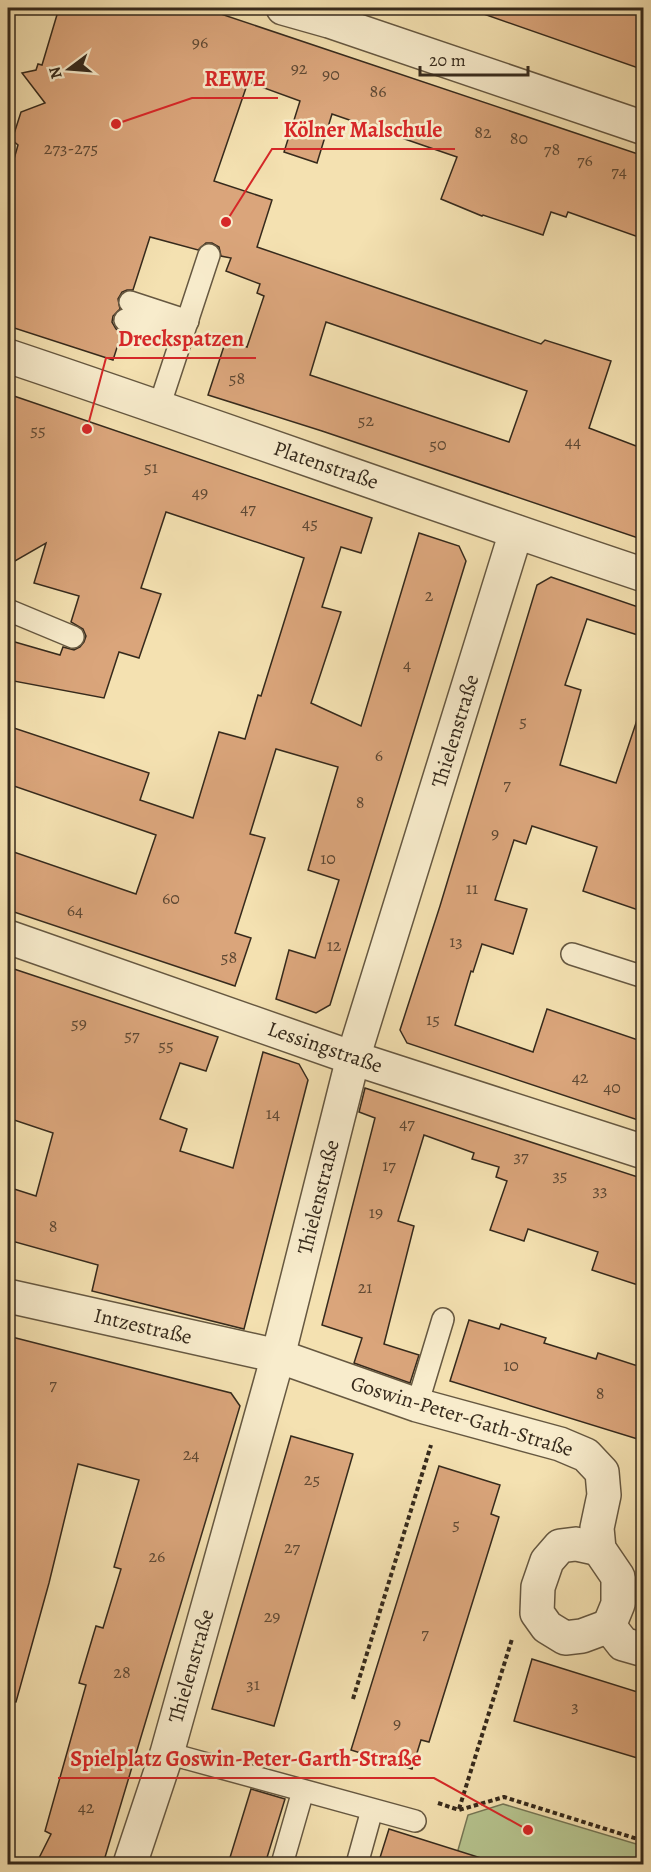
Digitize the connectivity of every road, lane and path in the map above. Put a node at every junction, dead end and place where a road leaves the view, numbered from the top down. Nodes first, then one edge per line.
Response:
1 (283, 8) edge
2 (644, 128) edge
3 (209, 255) dead end
4 (127, 311) dead end
5 (185, 329) junction
6 (8, 356) edge
7 (159, 407) junction
8 (516, 532) junction
9 (644, 575) edge
10 (8, 610) edge
11 (73, 637) dead end
12 (8, 937) edge
13 (572, 954) dead end
14 (644, 977) edge
15 (353, 1058) junction
16 (644, 1152) edge
17 (8, 1296) edge
18 (442, 1319) dead end
19 (278, 1356) junction
20 (419, 1406) junction
21 (599, 1549) junction
22 (537, 1613) junction
23 (609, 1626) junction
24 (644, 1650) edge
25 (353, 1699) dead end
26 (167, 1753) junction
27 (303, 1791) junction
28 (372, 1810) junction
29 (415, 1821) dead end
30 (644, 1841) edge
31 (130, 1864) edge
32 (282, 1864) edge
33 (357, 1864) edge

1 - 2 street
3 - 5 lane
4 - 5 lane
5 - 7 lane
6 - 7 street, Platenstraße
7 - 8 street, Platenstraße
8 - 9 street, Platenstraße
8 - 15 street, Thielenstraße
10 - 11 lane
12 - 15 street, Lessingstraße
13 - 14 lane
15 - 16 street, Lessingstraße
15 - 19 street, Thielenstraße
17 - 19 street, Intzestraße
18 - 20 lane
19 - 20 street, Goswin-Peter-Gath-Straße
19 - 26 street, Thielenstraße
20 - 21 street, Goswin-Peter-Gath-Straße
20 - 25 path
21 - 22 street
21 - 23 street
22 - 23 street
22 - 30 path
23 - 24 street
26 - 27 lane
26 - 31 street, Thielenstraße
27 - 28 lane
27 - 32 lane
28 - 29 lane
28 - 33 lane

